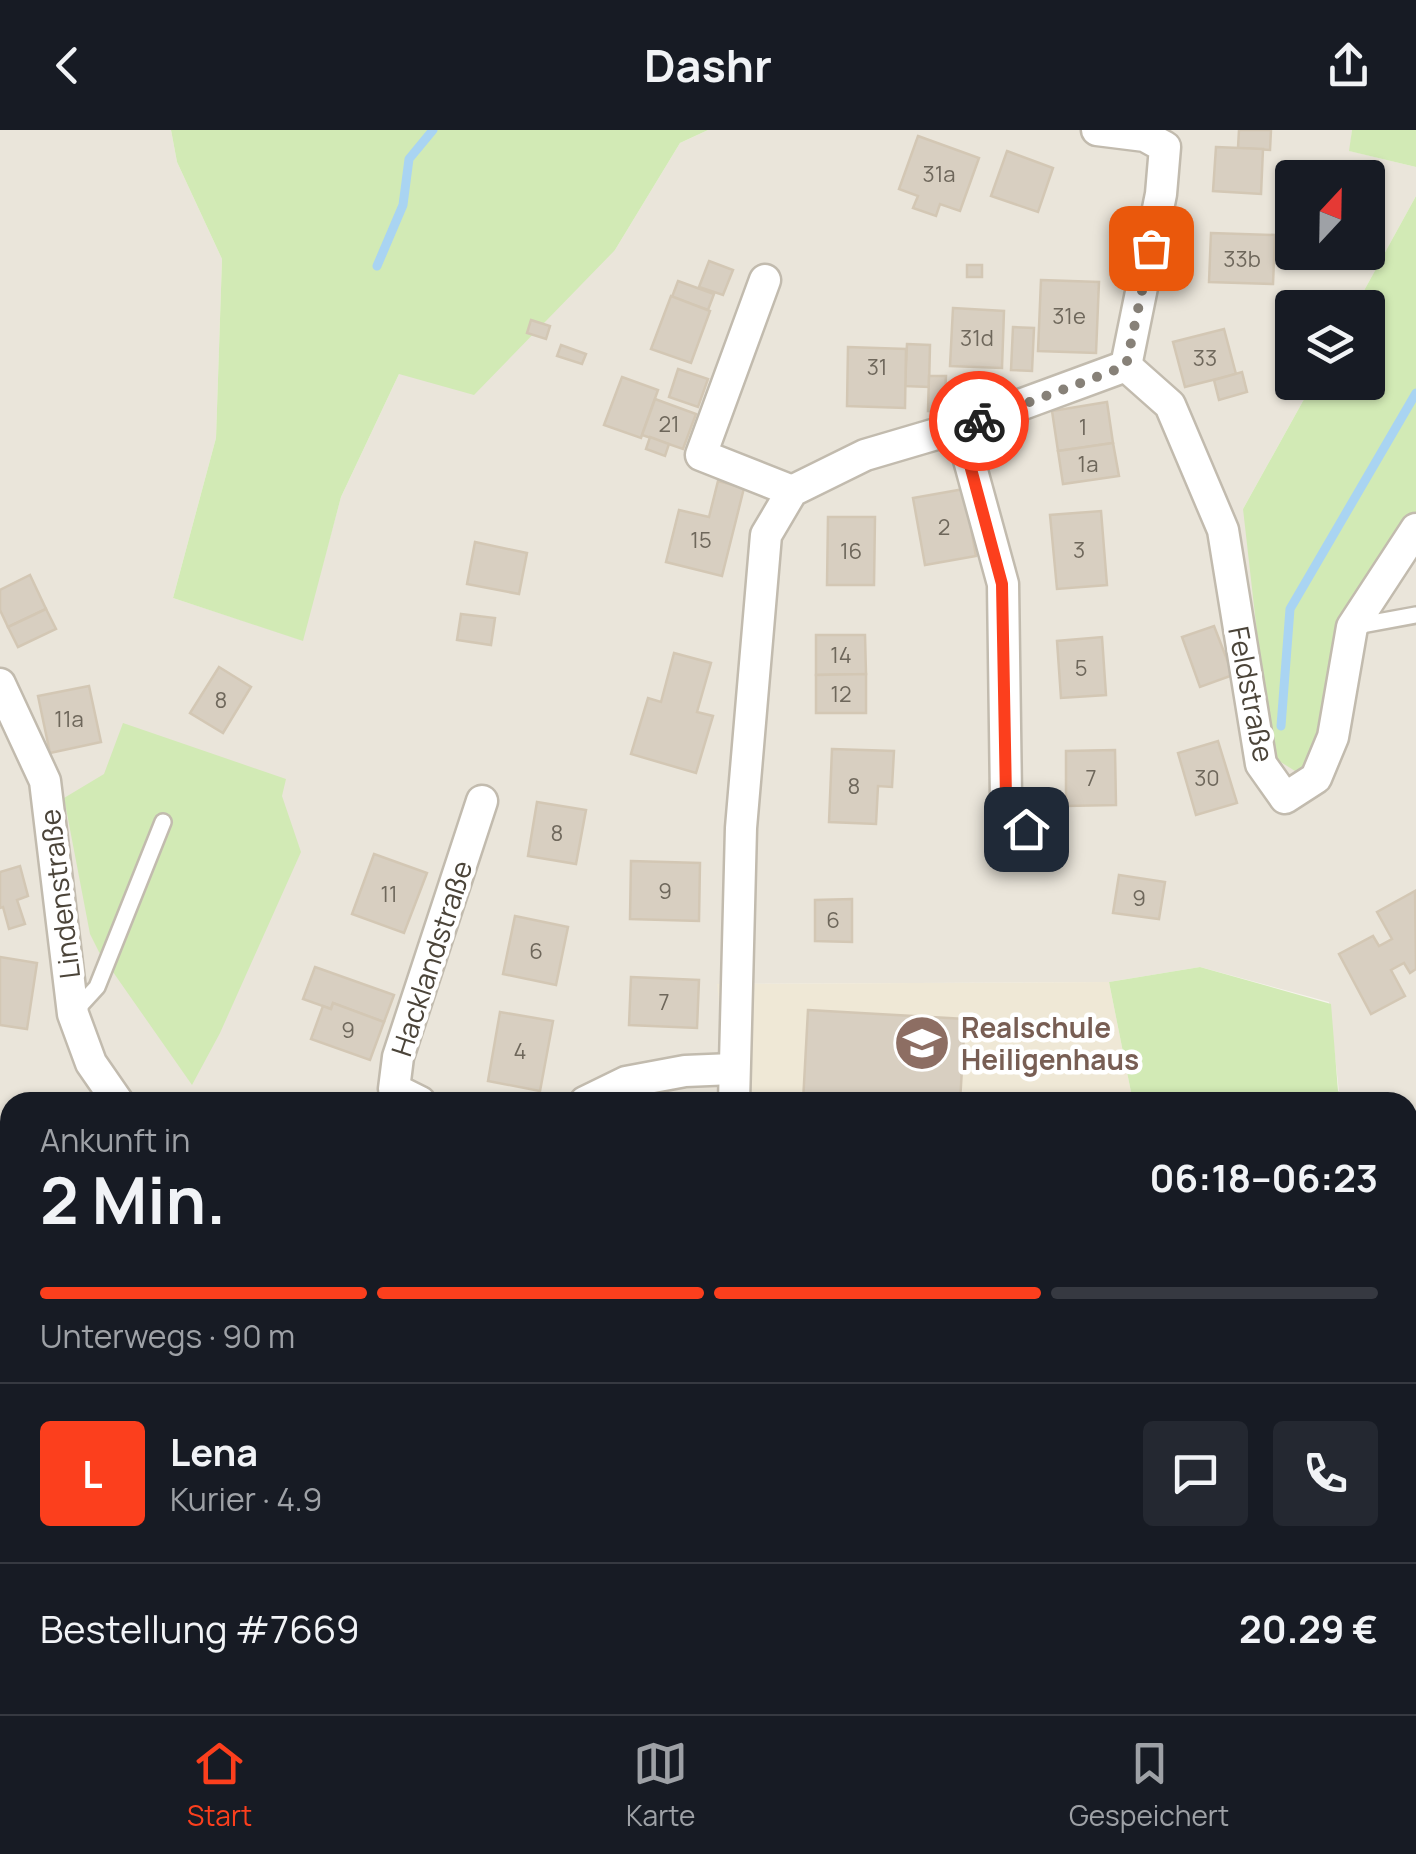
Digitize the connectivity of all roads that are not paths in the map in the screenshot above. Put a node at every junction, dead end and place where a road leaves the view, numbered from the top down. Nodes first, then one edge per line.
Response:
1 (1097, 130) edge
2 (765, 280) dead end
3 (1126, 366) junction
4 (960, 428) junction
5 (792, 491) junction
6 (1416, 529) edge
7 (1416, 615) edge
8 (1352, 627) junction
9 (0, 684) edge
10 (482, 800) dead end
11 (163, 822) dead end
12 (1026, 829) dead end
13 (72, 1014) junction
14 (734, 1070) junction
15 (111, 1092) edge
16 (400, 1092) edge
17 (606, 1092) edge
18 (734, 1092) edge

1 - 3 street
2 - 5 street
3 - 4 street
3 - 8 street, Feldstraße
4 - 5 street
4 - 12 street
5 - 14 street
6 - 8 street, Feldstraße
7 - 8 lane
9 - 13 street, Lindenstraße
10 - 16 street, Hacklandstraße
11 - 13 lane
13 - 15 street, Lindenstraße
14 - 17 street
14 - 18 street

